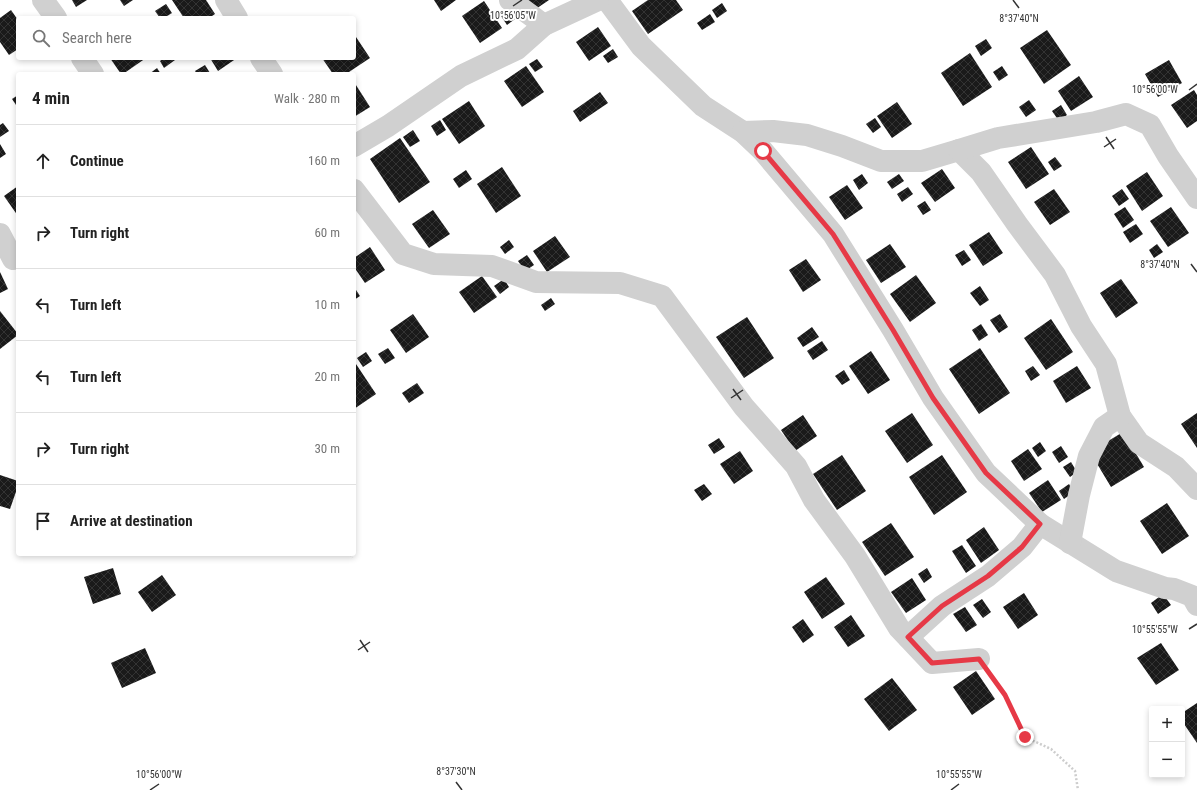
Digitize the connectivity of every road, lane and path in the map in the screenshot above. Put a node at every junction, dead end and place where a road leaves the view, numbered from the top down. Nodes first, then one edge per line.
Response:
1 (43, 0) edge
2 (226, 0) edge
3 (510, 0) edge
4 (598, 0) edge
5 (607, 0) edge
6 (55, 16) edge
7 (236, 16) edge
8 (544, 25) junction
9 (83, 60) edge
10 (263, 60) edge
11 (92, 72) edge
12 (271, 72) edge
13 (743, 132) junction
14 (356, 145) edge
15 (959, 150) junction
16 (356, 193) edge
17 (1197, 198) edge
18 (0, 234) edge
19 (13, 259) dead end
20 (1120, 416) junction
21 (1197, 489) edge
22 (1040, 524) junction
23 (1070, 543) junction
24 (1195, 597) edge
25 (908, 637) junction
26 (979, 659) joint
27 (1078, 790) edge

1 - 6 street
2 - 7 street
3 - 8 street
4 - 8 street
5 - 13 street
8 - 14 street
9 - 11 street
10 - 12 street
13 - 15 street
13 - 22 street
15 - 17 street
15 - 20 street
16 - 25 street
18 - 19 street
20 - 21 street
20 - 23 street
22 - 23 street
22 - 25 street
23 - 24 street
25 - 26 street
26 - 27 path

